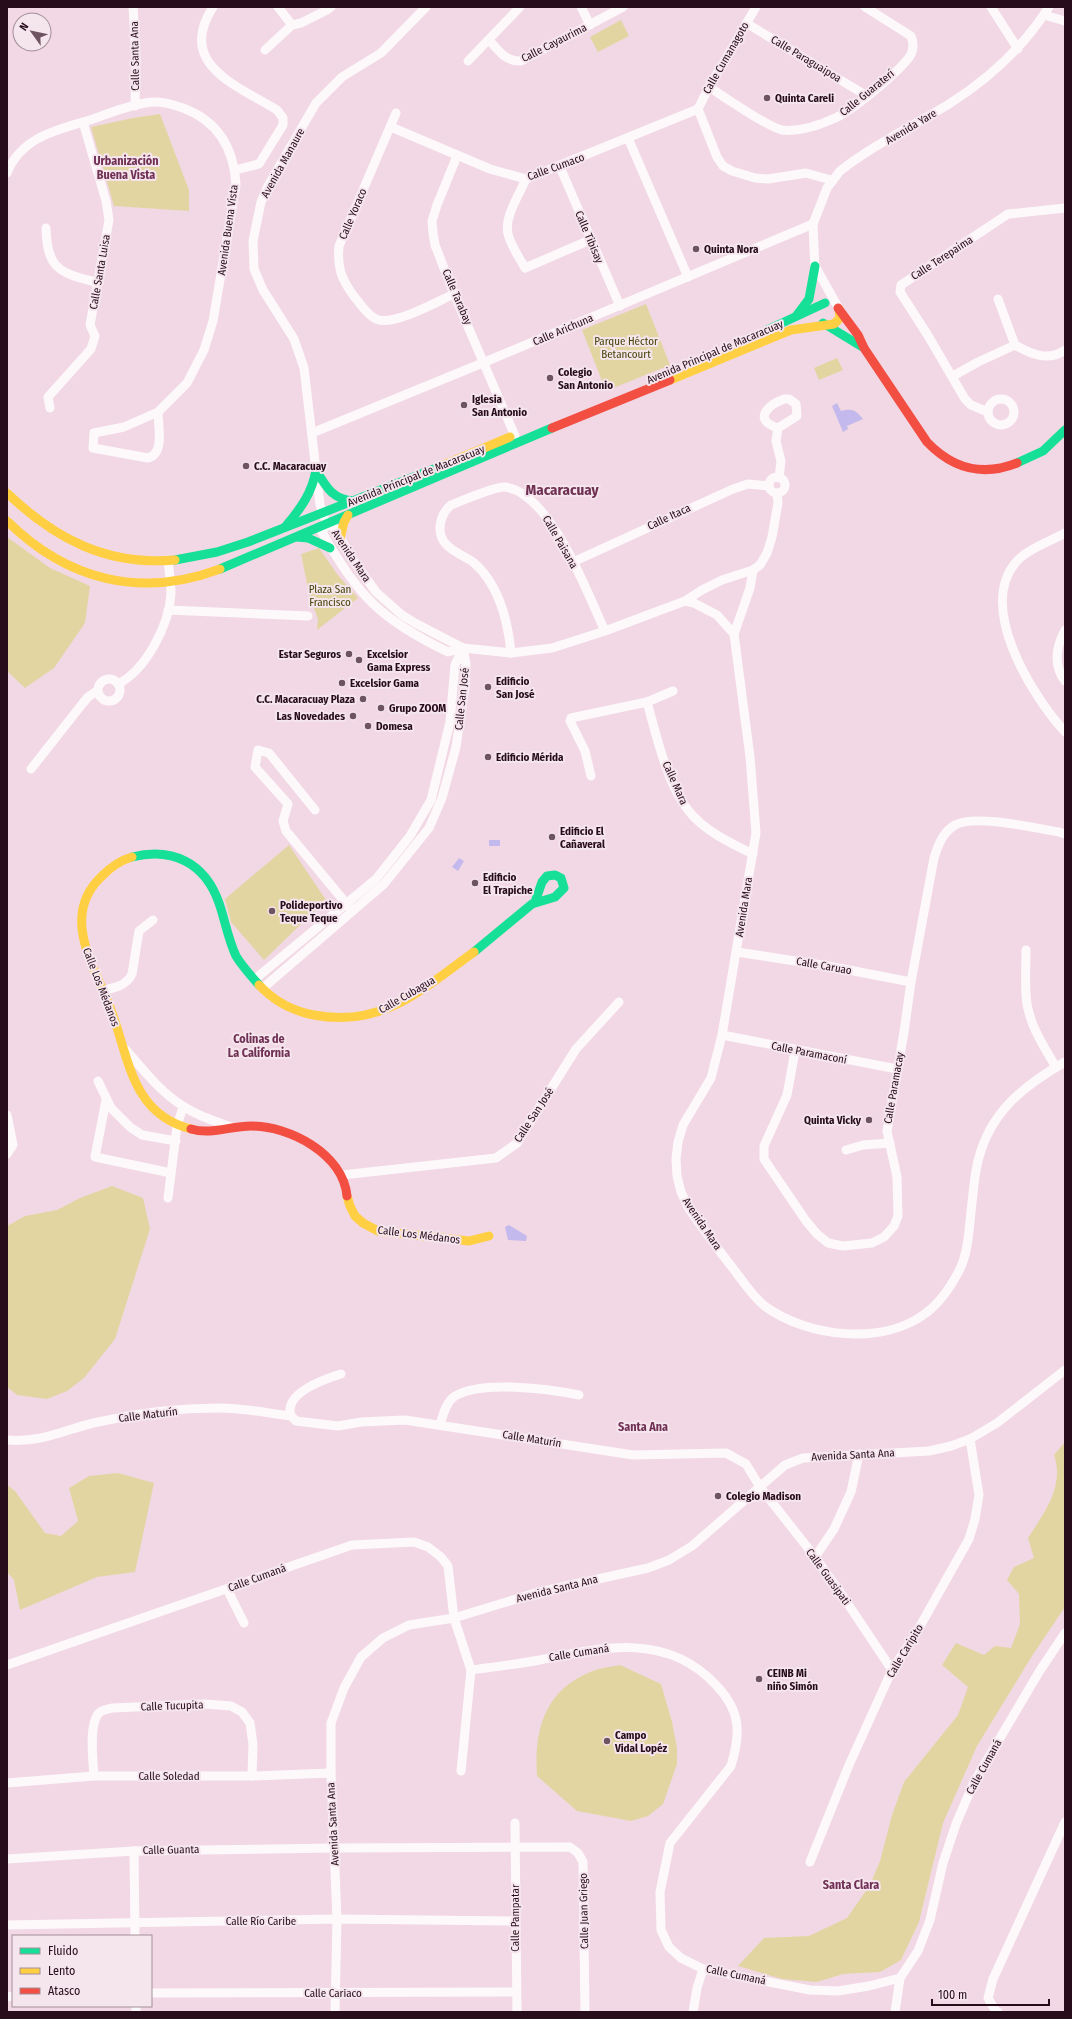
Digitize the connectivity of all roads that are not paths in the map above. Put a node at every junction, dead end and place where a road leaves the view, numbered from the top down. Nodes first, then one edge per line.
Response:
1 (133, 7) edge
2 (213, 7) edge
3 (278, 7) edge
4 (331, 7) edge
5 (426, 7) edge
6 (520, 7) edge
7 (581, 7) edge
8 (623, 7) edge
9 (756, 7) edge
10 (865, 7) edge
11 (991, 7) edge
12 (1047, 11) edge
13 (1065, 21) edge
14 (746, 23) junction
15 (292, 25) junction
16 (590, 25) junction
17 (490, 41) junction
18 (1018, 49) junction
19 (265, 50) dead end
20 (468, 61) dead end
21 (709, 87) junction
22 (867, 96) junction
23 (135, 106) junction
24 (698, 109) junction
25 (396, 113) dead end
26 (82, 122) junction
27 (391, 127) junction
28 (628, 138) junction
29 (457, 156) junction
30 (560, 167) junction
31 (235, 170) junction
32 (7, 173) edge
33 (526, 179) junction
34 (831, 180) junction
35 (1065, 208) edge
36 (813, 224) junction
37 (46, 228) dead end
38 (590, 240) junction
39 (815, 266) junction
40 (688, 277) junction
41 (99, 283) junction
42 (454, 294) junction
43 (998, 299) dead end
44 (620, 306) junction
45 (820, 308) junction
46 (839, 309) junction
47 (795, 318) junction
48 (825, 325) junction
49 (1015, 345) junction
50 (864, 348) junction
51 (1065, 350) edge
52 (485, 362) junction
53 (953, 376) junction
54 (50, 408) dead end
55 (158, 412) junction
56 (988, 412) dead end
57 (778, 428) dead end
58 (1065, 430) edge
59 (312, 433) junction
60 (515, 436) junction
61 (316, 470) junction
62 (779, 478) junction
63 (769, 486) junction
64 (7, 493) edge
65 (777, 493) junction
66 (354, 501) junction
67 (322, 513) junction
68 (348, 515) junction
69 (7, 521) edge
70 (327, 524) junction
71 (286, 527) junction
72 (1065, 533) edge
73 (297, 537) junction
74 (340, 539) junction
75 (330, 548) junction
76 (168, 560) junction
77 (573, 562) junction
78 (753, 570) junction
79 (170, 583) junction
80 (685, 602) junction
81 (168, 610) junction
82 (308, 616) dead end
83 (605, 630) junction
84 (1065, 630) edge
85 (734, 634) junction
86 (463, 648) junction
87 (511, 653) junction
88 (1065, 682) edge
89 (118, 684) junction
90 (97, 691) junction
91 (673, 691) dead end
92 (646, 702) junction
93 (450, 722) junction
94 (460, 724) junction
95 (1065, 732) edge
96 (31, 769) dead end
97 (591, 776) dead end
98 (315, 810) dead end
99 (1065, 834) edge
100 (753, 854) junction
101 (535, 902) dead end
102 (346, 904) junction
103 (353, 911) junction
104 (153, 920) dead end
105 (1026, 950) dead end
106 (737, 952) junction
107 (255, 979) junction
108 (911, 982) junction
109 (263, 988) junction
110 (104, 990) junction
111 (619, 1002) dead end
112 (722, 1036) junction
113 (124, 1048) junction
114 (795, 1051) junction
115 (1065, 1062) edge
116 (1056, 1067) junction
117 (897, 1069) junction
118 (98, 1081) dead end
119 (106, 1100) junction
120 (183, 1107) junction
121 (7, 1115) edge
122 (177, 1126) junction
123 (232, 1127) junction
124 (9, 1136) edge
125 (176, 1141) junction
126 (890, 1143) junction
127 (846, 1150) dead end
128 (7, 1154) edge
129 (171, 1173) junction
130 (342, 1175) junction
131 (168, 1198) dead end
132 (489, 1236) dead end
133 (1065, 1370) edge
134 (341, 1374) dead end
135 (579, 1395) dead end
136 (291, 1416) junction
137 (440, 1425) junction
138 (970, 1439) junction
139 (7, 1440) edge
140 (859, 1454) junction
141 (760, 1487) junction
142 (815, 1557) junction
143 (227, 1589) junction
144 (454, 1618) junction
145 (244, 1623) dead end
146 (1065, 1633) edge
147 (7, 1665) edge
148 (472, 1670) junction
149 (892, 1670) junction
150 (461, 1771) dead end
151 (331, 1773) junction
152 (94, 1776) junction
153 (252, 1776) junction
154 (7, 1783) edge
155 (1065, 1822) edge
156 (514, 1823) dead end
157 (334, 1848) junction
158 (515, 1848) junction
159 (134, 1851) junction
160 (7, 1859) edge
161 (810, 1862) dead end
162 (337, 1919) junction
163 (514, 1921) junction
164 (134, 1923) junction
165 (7, 1925) edge
166 (135, 1935) edge
167 (703, 1968) junction
168 (900, 1978) junction
169 (516, 1992) junction
170 (152, 1993) edge
171 (335, 1993) junction
172 (335, 2012) edge
173 (516, 2012) edge
174 (585, 2012) edge
175 (693, 2012) edge
176 (895, 2012) edge
177 (998, 2012) edge

1 - 23 street, Calle Santa Ana
2 - 31 street
3 - 15 street
4 - 15 street
5 - 59 street, Avenida Manaure
6 - 17 street
7 - 16 street
8 - 16 street, Calle Cayaurima
9 - 14 street, Calle Cumanagoto
10 - 22 street, Calle Guaraterí
11 - 18 street
12 - 13 street
12 - 18 street, Avenida Yare
14 - 21 street, Calle Cumanagoto
14 - 22 street, Calle Paraguaipoa
15 - 19 street
16 - 17 street, Calle Cayaurima
17 - 20 street
18 - 34 street, Avenida Yare
21 - 22 street, Calle Guaraterí
21 - 24 street, Calle Cumanagoto
23 - 26 street, Avenida Buena Vista
23 - 31 street, Avenida Buena Vista
24 - 28 street, Calle Cumaco
24 - 34 street
25 - 27 street, Calle Yoraco
26 - 32 street, Avenida Buena Vista
26 - 41 street, Calle Santa Luisa
27 - 29 street, Calle Cumaco
27 - 42 street, Calle Yoraco
28 - 30 street, Calle Cumaco
28 - 40 street
29 - 33 street, Calle Cumaco
29 - 42 street, Calle Tarabay
30 - 33 street, Calle Cumaco
30 - 38 street, Calle Tibisay
31 - 55 street, Avenida Buena Vista
33 - 38 street
34 - 36 street, Avenida Yare
35 - 53 street, Calle Terepaima
36 - 39 street, Avenida Yare
36 - 40 street, Calle Arichuna
37 - 41 street
38 - 44 street, Calle Tibisay
39 - 45 street, Avenida Yare
39 - 46 street, Avenida Yare
39 - 47 street
40 - 44 street, Calle Arichuna
41 - 54 street, Calle Santa Luisa
42 - 52 street, Calle Tarabay
43 - 49 street
44 - 52 street, Calle Arichuna
45 - 46 street
45 - 47 street, Avenida Principal de Macaracuay
45 - 48 street
46 - 48 street, Avenida Principal de Macaracuay
46 - 50 street
47 - 60 street, Avenida Principal de Macaracuay
48 - 50 street
48 - 68 street, Avenida Principal de Macaracuay
49 - 51 street
49 - 53 street
50 - 58 street
52 - 59 street, Calle Arichuna
52 - 60 street, Calle Tarabay
53 - 56 street, Calle Terepaima
55 - 55 street, Avenida Buena Vista
57 - 62 street
59 - 61 street, Avenida Manaure
60 - 66 street, Avenida Principal de Macaracuay
61 - 66 street
61 - 67 street, Avenida Manaure
61 - 71 street
62 - 63 street
62 - 65 street
63 - 65 street
63 - 77 street, Calle Itaca
64 - 76 street, Avenida Principal de Macaracuay
65 - 78 street
66 - 67 street, Avenida Principal de Macaracuay
67 - 70 street, Avenida Manaure
67 - 71 street, Avenida Principal de Macaracuay
68 - 70 street, Avenida Principal de Macaracuay
68 - 74 street
69 - 79 street, Avenida Principal de Macaracuay
70 - 73 street, Avenida Principal de Macaracuay
70 - 74 street, Avenida Mara
70 - 75 street, Avenida Mara
71 - 76 street, Avenida Principal de Macaracuay
72 - 95 street
73 - 75 street
73 - 79 street, Avenida Principal de Macaracuay
74 - 86 street, Avenida Mara
75 - 86 street, Avenida Mara
76 - 79 street
77 - 83 street, Calle Paisana
77 - 87 street, Calle Paisana
78 - 80 street, Avenida Mara
78 - 85 street
79 - 81 street
80 - 83 street, Avenida Mara
80 - 85 street
81 - 82 street
81 - 89 street
83 - 87 street, Avenida Mara
84 - 88 street
85 - 100 street, Avenida Mara
86 - 87 street, Avenida Mara
86 - 93 street, Calle San José
86 - 94 street, Calle San José
89 - 90 street
89 - 90 street
90 - 96 street
91 - 92 street
92 - 97 street
92 - 100 street, Calle Mara
93 - 94 street
93 - 102 street, Calle San José
94 - 103 street, Calle San José
98 - 102 street
99 - 108 street, Calle Paramacay
100 - 106 street, Avenida Mara
101 - 109 street, Calle Cubagua
102 - 103 street
102 - 107 street, Calle San José
103 - 109 street, Calle San José
104 - 110 street
105 - 116 street
106 - 108 street, Calle Caruao
106 - 112 street, Avenida Mara
107 - 109 street, Calle Cubagua
107 - 110 street, Calle Los Médanos
108 - 117 street, Calle Paramacay
110 - 113 street, Calle Los Médanos
111 - 130 street, Calle San José
112 - 114 street, Calle Paramaconí
112 - 116 street, Avenida Mara
113 - 120 street, Calle Los Médanos
113 - 122 street, Calle Los Médanos
114 - 117 street, Calle Paramaconí
114 - 126 street, Calle Paramacay
115 - 116 street, Avenida Mara
117 - 126 street, Calle Paramacay
118 - 119 street
119 - 125 street
119 - 129 street
120 - 122 street
120 - 123 street, Calle Los Médanos
121 - 124 street
122 - 123 street, Calle Los Médanos
122 - 125 street
123 - 130 street, Calle Los Médanos
124 - 128 street
125 - 129 street
126 - 127 street
129 - 131 street
130 - 132 street, Calle Los Médanos
133 - 138 street, Avenida Santa Ana
134 - 136 street
135 - 137 street
136 - 137 street, Calle Maturín
136 - 139 street, Calle Maturín
137 - 141 street, Calle Maturín
138 - 140 street, Avenida Santa Ana
138 - 149 street, Calle Caripito
140 - 141 street, Avenida Santa Ana
140 - 142 street
141 - 142 street, Calle Guasipati
141 - 144 street, Avenida Santa Ana
142 - 149 street, Calle Guasipati
143 - 144 street, Calle Cumaná
143 - 145 street
143 - 147 street, Calle Cumaná
144 - 148 street, Calle Cumaná
144 - 151 street, Avenida Santa Ana
146 - 168 street, Calle Cumaná
148 - 150 street, Calle Cumaná
148 - 167 street, Calle Cumaná
149 - 161 street, Calle Caripito
151 - 153 street, Calle Soledad
151 - 157 street, Avenida Santa Ana
152 - 153 street, Calle Soledad
152 - 153 street, Calle Tucupita
152 - 154 street, Calle Soledad
155 - 177 street
156 - 158 street, Calle Pampatar
157 - 158 street, Calle Guanta
157 - 159 street, Calle Guanta
157 - 162 street, Avenida Santa Ana
158 - 163 street, Calle Pampatar
158 - 174 street, Calle Juan Griego
159 - 160 street, Calle Guanta
159 - 164 street
162 - 163 street, Calle Río Caribe
162 - 164 street, Calle Río Caribe
162 - 171 street, Avenida Santa Ana
163 - 169 street, Calle Pampatar
164 - 165 street, Calle Río Caribe
164 - 166 street
167 - 168 street, Calle Cumaná
167 - 175 street
168 - 176 street
169 - 171 street, Calle Cariaco
169 - 173 street, Calle Pampatar
170 - 171 street, Calle Cariaco
171 - 172 street, Avenida Santa Ana

